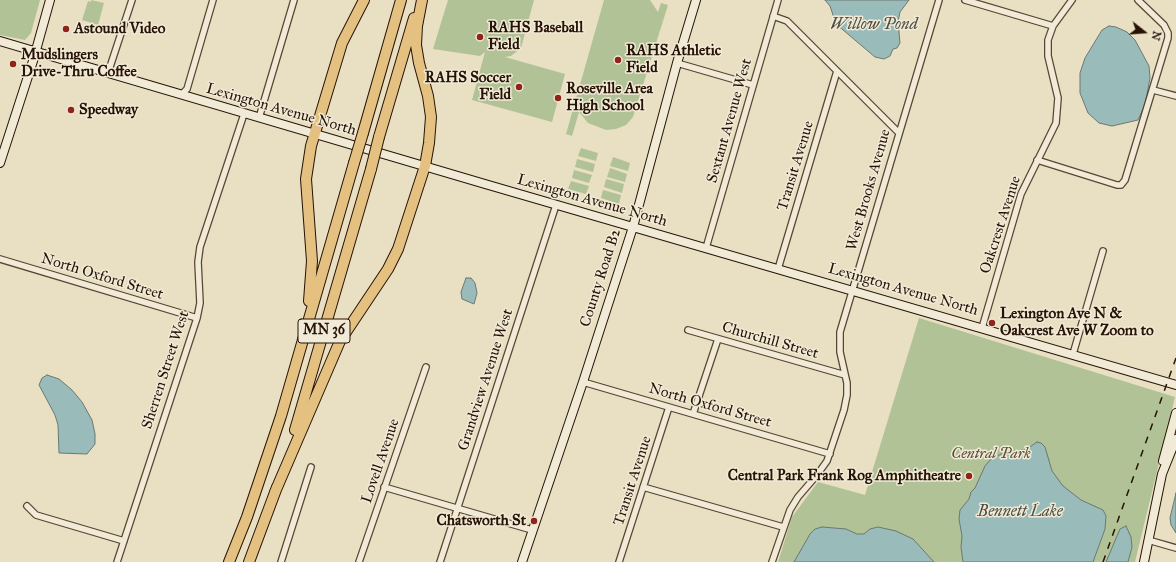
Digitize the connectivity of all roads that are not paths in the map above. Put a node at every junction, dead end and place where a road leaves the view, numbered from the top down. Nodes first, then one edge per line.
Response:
1 (50, 0) edge
2 (132, 0) edge
3 (213, 0) edge
4 (294, 0) edge
5 (364, 0) edge
6 (401, 0) edge
7 (421, 0) edge
8 (696, 0) edge
9 (778, 0) edge
10 (939, 0) edge
11 (968, 0) edge
12 (1072, 0) edge
13 (1138, 0) edge
14 (773, 16) junction
15 (1053, 26) junction
16 (0, 41) edge
17 (36, 51) junction
18 (677, 63) junction
19 (837, 71) junction
20 (108, 73) junction
21 (753, 85) junction
22 (1153, 90) junction
23 (181, 95) junction
24 (1176, 96) edge
25 (244, 114) junction
26 (259, 118) junction
27 (898, 132) junction
28 (314, 134) junction
29 (1037, 160) junction
30 (0, 163) edge
31 (425, 166) junction
32 (556, 205) junction
33 (633, 227) junction
34 (706, 248) junction
35 (1103, 252) dead end
36 (0, 259) edge
37 (778, 269) junction
38 (853, 291) junction
39 (197, 318) junction
40 (982, 328) junction
41 (688, 330) dead end
42 (718, 339) junction
43 (1073, 354) junction
44 (296, 365) junction
45 (426, 367) dead end
46 (845, 375) junction
47 (583, 382) junction
48 (1176, 385) edge
49 (669, 407) junction
50 (1176, 413) edge
51 (693, 414) junction
52 (1176, 439) edge
53 (830, 454) junction
54 (311, 467) dead end
55 (1162, 474) junction
56 (384, 487) junction
57 (643, 487) junction
58 (275, 492) junction
59 (27, 506) dead end
60 (458, 508) junction
61 (783, 527) junction
62 (532, 530) junction
63 (1148, 540) junction
64 (124, 542) junction
65 (1176, 548) edge
66 (117, 562) edge
67 (229, 562) edge
68 (249, 562) edge
69 (281, 562) edge
70 (359, 562) edge
71 (440, 562) edge
72 (522, 562) edge
73 (619, 562) edge
74 (772, 562) edge
75 (1144, 562) edge

1 - 17 main road
2 - 20 street
3 - 23 street
4 - 26 street
5 - 28 highway
6 - 44 highway, MN 36, bridge
7 - 31 highway
7 - 58 highway, MN 36, bridge
8 - 18 main road, County Road B2
9 - 14 street, Sextant Avenue West
10 - 27 street, West Brooks Avenue
11 - 15 street
12 - 15 street, Oakcrest Avenue
13 - 22 street
14 - 19 street
14 - 21 street, Sextant Avenue West
15 - 29 street, Oakcrest Avenue
16 - 17 main road, Lexington Avenue North
17 - 20 main road, Lexington Avenue North
17 - 30 main road
18 - 21 street
18 - 33 main road, County Road B2
19 - 27 street
19 - 37 street, Transit Avenue
20 - 23 main road, Lexington Avenue North
21 - 34 street, Sextant Avenue West
22 - 24 street
22 - 29 street
23 - 25 main road, Lexington Avenue North
25 - 26 main road, Lexington Avenue North
25 - 39 street, Sherren Street West
26 - 28 main road, Lexington Avenue North
27 - 38 street, West Brooks Avenue
28 - 31 main road, Lexington Avenue North
28 - 44 highway
29 - 40 street, Oakcrest Avenue
31 - 32 main road, Lexington Avenue North
31 - 58 highway
32 - 33 main road, Lexington Avenue North
32 - 60 street, Grandview Avenue West
33 - 34 main road, Lexington Avenue North
33 - 47 main road, County Road B2
34 - 37 main road, Lexington Avenue North
35 - 43 street
36 - 39 street, North Oxford Street
37 - 38 main road, Lexington Avenue North
38 - 40 main road, Lexington Avenue North
38 - 46 street, West Brooks Avenue
39 - 64 street, Sherren Street West
40 - 43 main road, Lexington Avenue North
41 - 42 street, Churchill Street
42 - 46 street, Churchill Street
42 - 51 street
43 - 48 main road, Lexington Avenue North
44 - 67 highway, MN 36
45 - 56 street, Lovell Avenue
46 - 53 street, West Brooks Avenue
47 - 49 street, North Oxford Street
47 - 62 main road, County Road B2
49 - 51 street, North Oxford Street
49 - 57 street, Transit Avenue
50 - 55 main road
51 - 53 street, North Oxford Street
52 - 55 main road
53 - 61 street, West Brooks Avenue
54 - 69 street
55 - 63 main road
56 - 60 street
56 - 70 street, Lovell Avenue
57 - 61 street
57 - 73 street, Transit Avenue
58 - 68 highway, MN 36
59 - 64 street
60 - 62 street
60 - 71 street, Grandview Avenue West
61 - 74 street, West Brooks Avenue
62 - 72 main road, County Road B2
63 - 65 street
63 - 75 main road
64 - 66 street, Sherren Street West

